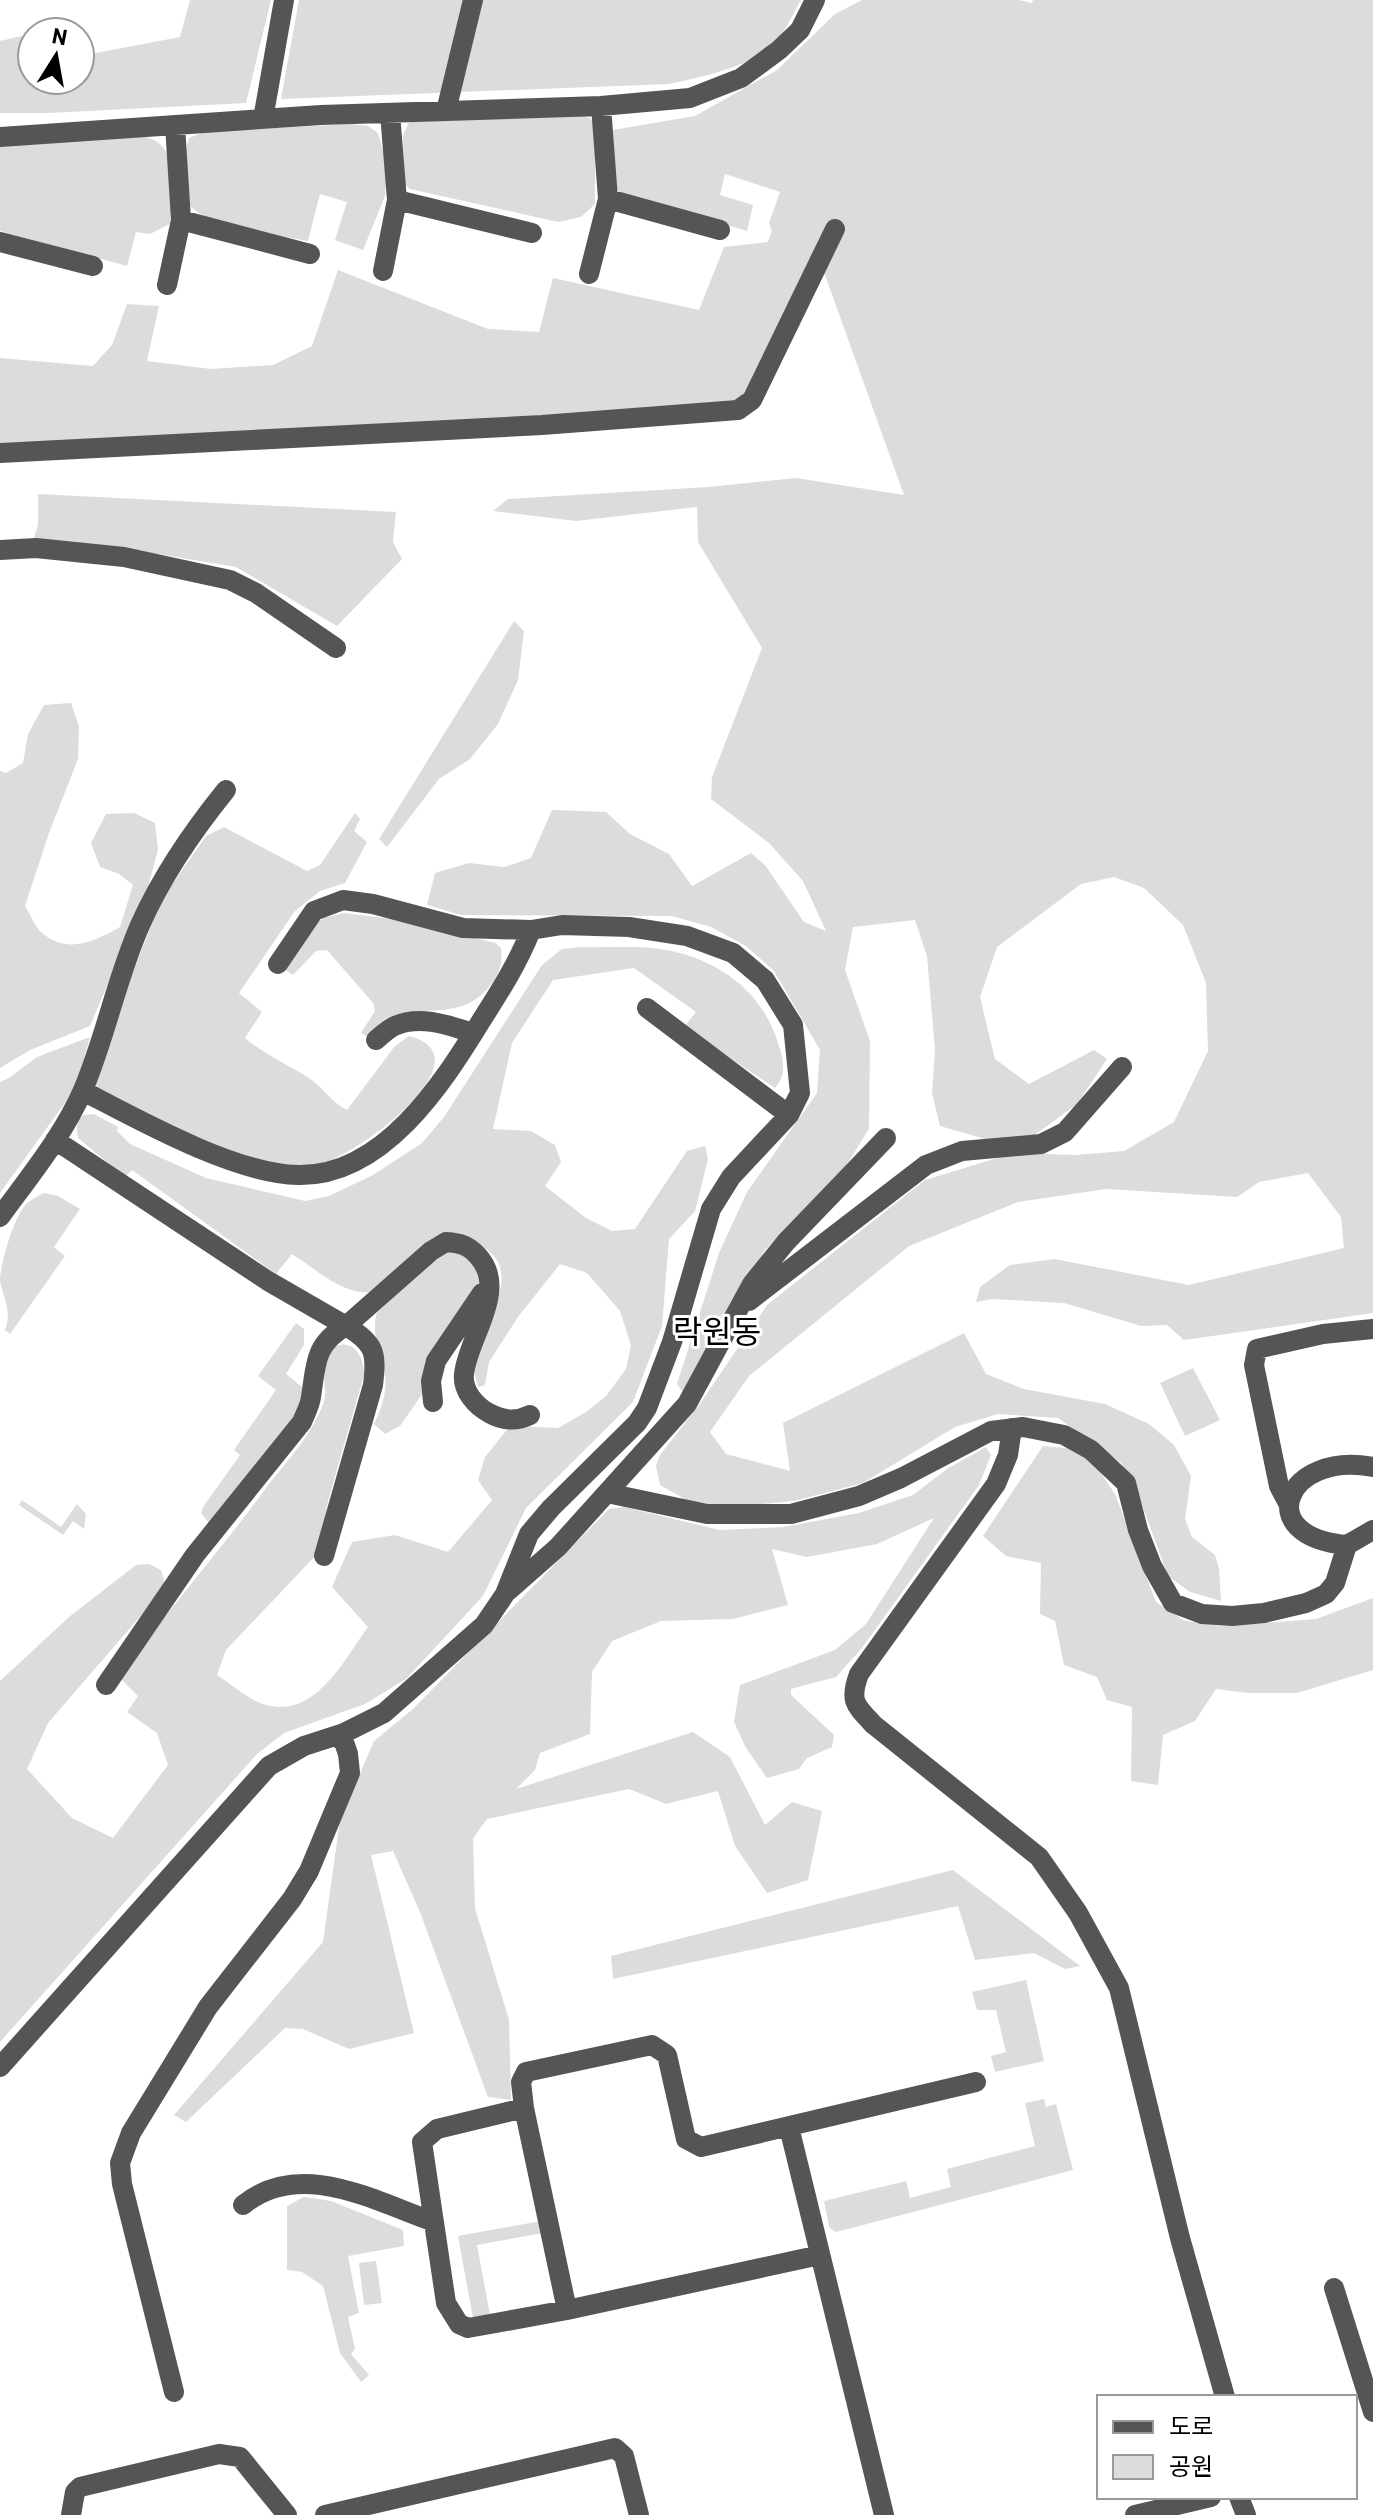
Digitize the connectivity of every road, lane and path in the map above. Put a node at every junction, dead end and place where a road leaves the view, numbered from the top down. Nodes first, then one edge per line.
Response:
1 (284, 0) edge
2 (473, 0) edge
3 (815, 0) edge
4 (601, 106) junction
5 (446, 111) junction
6 (390, 113) junction
7 (263, 119) junction
8 (175, 125) junction
9 (0, 137) edge
10 (608, 199) junction
11 (397, 200) junction
12 (181, 220) junction
13 (835, 229) dead end
14 (720, 230) dead end
15 (532, 233) dead end
16 (0, 242) edge
17 (310, 254) dead end
18 (93, 266) dead end
19 (383, 271) dead end
20 (589, 274) dead end
21 (167, 285) dead end
22 (0, 453) edge
23 (0, 550) edge
24 (336, 648) dead end
25 (226, 790) dead end
26 (531, 930) junction
27 (278, 964) dead end
28 (647, 1008) dead end
29 (473, 1033) junction
30 (376, 1040) dead end
31 (1122, 1067) dead end
32 (83, 1091) junction
33 (789, 1115) junction
34 (886, 1138) dead end
35 (55, 1140) junction
36 (0, 1217) edge
37 (489, 1282) junction
38 (739, 1308) junction
39 (346, 1326) junction
40 (1373, 1329) edge
41 (433, 1402) dead end
42 (530, 1415) dead end
43 (1012, 1428) junction
44 (1373, 1467) edge
45 (607, 1493) junction
46 (1288, 1503) junction
47 (1373, 1530) edge
48 (1347, 1545) junction
49 (324, 1556) dead end
50 (505, 1594) junction
51 (106, 1685) dead end
52 (335, 1736) junction
53 (0, 2067) edge
54 (976, 2082) dead end
55 (524, 2108) junction
56 (789, 2127) junction
57 (243, 2205) dead end
58 (434, 2222) junction
59 (820, 2255) junction
60 (1334, 2288) dead end
61 (567, 2310) junction
62 (174, 2392) dead end
63 (1224, 2395) edge
64 (1365, 2407) edge
65 (1203, 2499) edge
66 (71, 2515) edge
67 (287, 2515) edge
68 (325, 2515) edge
69 (639, 2515) edge
70 (884, 2515) edge
71 (1135, 2515) edge

1 - 7 street
2 - 5 street
3 - 4 street
4 - 5 street
4 - 10 street
5 - 6 street
6 - 7 street
6 - 11 street
7 - 8 street
8 - 9 street
8 - 12 street
10 - 14 street
10 - 20 street
11 - 15 street
11 - 19 street
12 - 17 street
12 - 21 street
13 - 22 street
16 - 18 street
23 - 24 street
25 - 32 street
26 - 27 street
26 - 29 street
26 - 33 street
28 - 33 street
29 - 30 street
29 - 32 street
31 - 38 street
32 - 35 street
33 - 50 street
34 - 38 street
35 - 36 street
35 - 39 street
37 - 39 street
37 - 41 street
37 - 42 street
38 - 45 street
39 - 49 street
39 - 51 street
40 - 46 street
43 - 45 street
43 - 48 street
43 - 63 street
44 - 46 street
45 - 50 street
46 - 48 street
47 - 48 street
50 - 52 street
52 - 53 street
52 - 62 street
54 - 56 street
55 - 56 street
55 - 58 street
55 - 61 street
56 - 59 street
57 - 58 street
58 - 61 street
59 - 61 street
59 - 70 street
60 - 64 street
65 - 71 street
66 - 67 street
68 - 69 street

